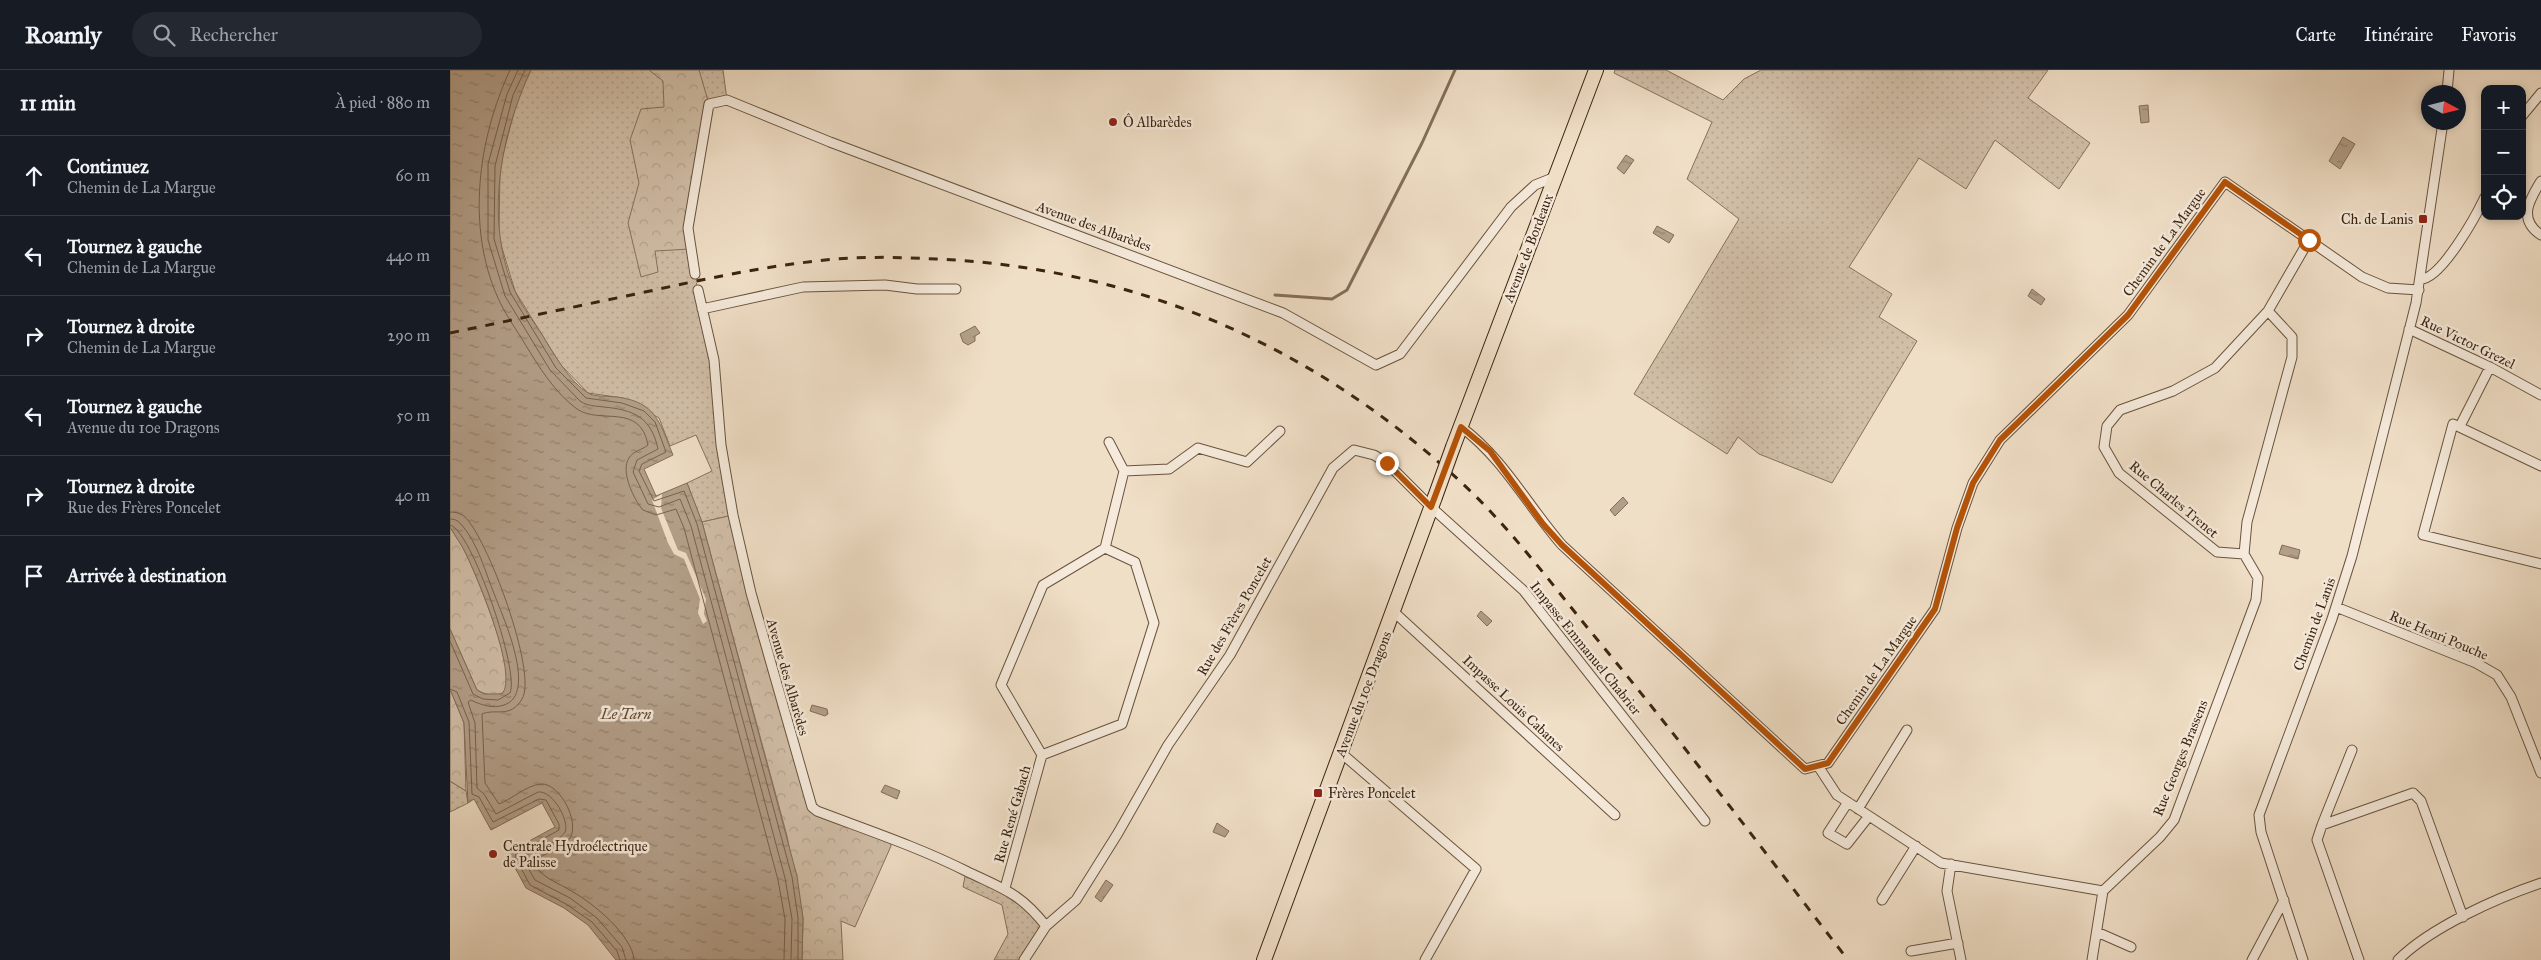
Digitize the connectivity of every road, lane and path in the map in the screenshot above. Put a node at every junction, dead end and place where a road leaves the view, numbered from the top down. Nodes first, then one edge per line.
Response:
1 (1596, 70) edge
2 (2449, 70) edge
3 (2448, 85) edge
4 (2541, 93) edge
5 (2526, 111) edge
6 (2442, 130) edge
7 (1555, 176) junction
8 (2541, 181) edge
9 (2481, 205) edge
10 (2541, 235) edge
11 (2309, 240) junction
12 (695, 274) tunnel mouth
13 (2421, 279) junction
14 (956, 288) dead end
15 (698, 290) tunnel mouth
16 (2419, 290) junction
17 (702, 309) junction
18 (2268, 311) junction
19 (2409, 329) junction
20 (2490, 367) junction
21 (2541, 395) edge
22 (2460, 426) junction
23 (1461, 427) junction
24 (1280, 431) dead end
25 (1109, 442) dead end
26 (2541, 466) edge
27 (1124, 471) junction
28 (1433, 502) junction
29 (1105, 548) junction
30 (2244, 554) junction
31 (2541, 564) edge
32 (2336, 607) junction
33 (1394, 612) junction
34 (1907, 730) dead end
35 (2352, 750) dead end
36 (1340, 752) junction
37 (1042, 755) junction
38 (2539, 762) edge
39 (1818, 766) junction
40 (2541, 773) edge
41 (1848, 802) junction
42 (1858, 809) junction
43 (1615, 815) dead end
44 (1869, 816) junction
45 (1704, 821) dead end
46 (2322, 826) junction
47 (1916, 846) junction
48 (1951, 864) junction
49 (2541, 883) edge
50 (1005, 888) junction
51 (2103, 891) junction
52 (1882, 900) dead end
53 (2284, 900) junction
54 (2463, 917) junction
55 (1046, 926) junction
56 (2097, 932) junction
57 (1958, 943) junction
58 (2131, 947) dead end
59 (1911, 951) dead end
60 (1024, 960) edge
61 (1264, 960) edge
62 (1425, 960) edge
63 (1961, 960) edge
64 (2092, 960) edge
65 (2252, 960) edge
66 (2303, 960) edge
67 (2358, 960) edge
68 (2398, 960) edge

1 - 7 main road, Avenue de Bordeaux
2 - 3 street
4 - 5 street
6 - 13 street
7 - 12 street, Avenue des Albarèdes
7 - 23 main road, Avenue de Bordeaux
8 - 10 street
9 - 13 street
11 - 16 street, Chemin de La Margue
11 - 18 street, Rue Charles Trenet
11 - 39 street, Chemin de La Margue
13 - 16 street
14 - 17 street
15 - 17 street, Avenue des Albarèdes
16 - 19 street, Chemin de Lanis
17 - 50 street, Avenue des Albarèdes
18 - 30 street
18 - 30 street, Rue Charles Trenet
19 - 20 street, Rue Victor Grezel
19 - 32 street, Chemin de Lanis
20 - 21 street, Rue Victor Grezel
20 - 22 street
22 - 26 street
22 - 31 street
23 - 28 main road, Avenue du 10e Dragons, bridge
23 - 39 street
24 - 27 street
25 - 27 street
27 - 29 street
28 - 33 main road, Avenue du 10e Dragons
28 - 45 street, Impasse Emmanuel Chabrier
28 - 55 street, Rue des Frères Poncelet
29 - 37 street
29 - 37 street, Rue René Gabach
30 - 51 street, Rue Georges Brassens
32 - 38 street, Rue Henri Pouche
32 - 53 street, Chemin de Lanis
33 - 36 main road, Avenue du 10e Dragons
33 - 43 street, Impasse Louis Cabanes
34 - 42 street
35 - 46 street
36 - 61 main road, Avenue du 10e Dragons
36 - 62 street
37 - 50 street, Rue René Gabach
38 - 40 street, Rue Henri Pouche
39 - 41 street
41 - 42 street
41 - 44 street
42 - 44 street
44 - 47 street
46 - 54 street
46 - 67 street
47 - 48 street
47 - 52 street
48 - 51 street
48 - 57 street
49 - 54 street
50 - 55 street, Avenue des Albarèdes
51 - 56 street
53 - 65 street
53 - 66 street, Chemin de Lanis
54 - 68 street
55 - 60 street
56 - 58 street
56 - 64 street
57 - 59 street
57 - 63 street

